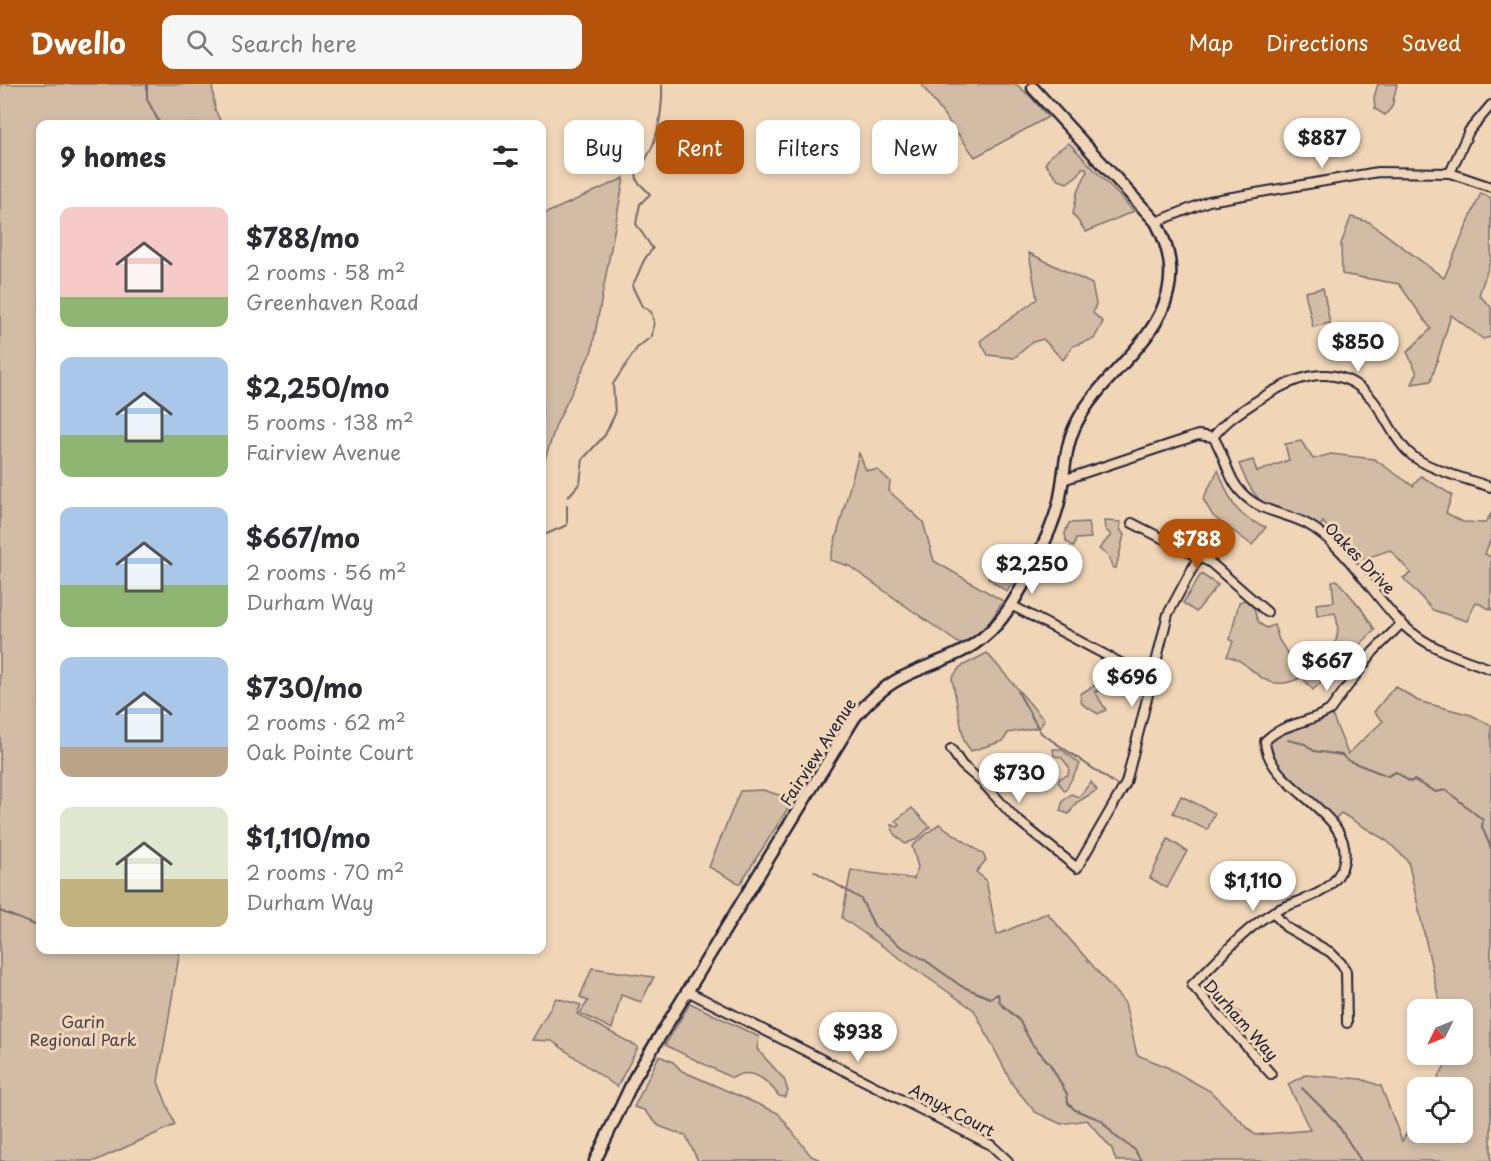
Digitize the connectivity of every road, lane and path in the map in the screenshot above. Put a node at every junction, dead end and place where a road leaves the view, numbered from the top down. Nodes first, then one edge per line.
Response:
1 (1035, 85) edge
2 (1491, 105) edge
3 (1450, 173) junction
4 (1491, 187) edge
5 (1156, 222) junction
6 (1213, 437) junction
7 (1063, 480) junction
8 (1491, 487) edge
9 (1132, 523) dead end
10 (1199, 556) junction
11 (1011, 605) junction
12 (1267, 612) dead end
13 (1402, 623) junction
14 (1491, 669) edge
15 (1151, 680) junction
16 (951, 749) dead end
17 (1274, 912) junction
18 (687, 991) junction
19 (1347, 1023) dead end
20 (1271, 1074) dead end
21 (595, 1161) edge
22 (1008, 1161) edge

1 - 5 main road, Fairview Avenue
2 - 3 street
3 - 4 street
3 - 5 street
5 - 7 main road, Fairview Avenue
6 - 7 street
6 - 8 street
6 - 13 street, Oakes Drive
7 - 11 main road, Fairview Avenue
9 - 10 street
10 - 12 street
10 - 15 street
11 - 15 street
11 - 18 main road, Fairview Avenue
13 - 14 street, Oakes Drive
13 - 17 street, Durham Way
15 - 16 street
17 - 19 street
17 - 20 street, Durham Way
18 - 21 main road, Fairview Avenue
18 - 22 street, Amyx Court

